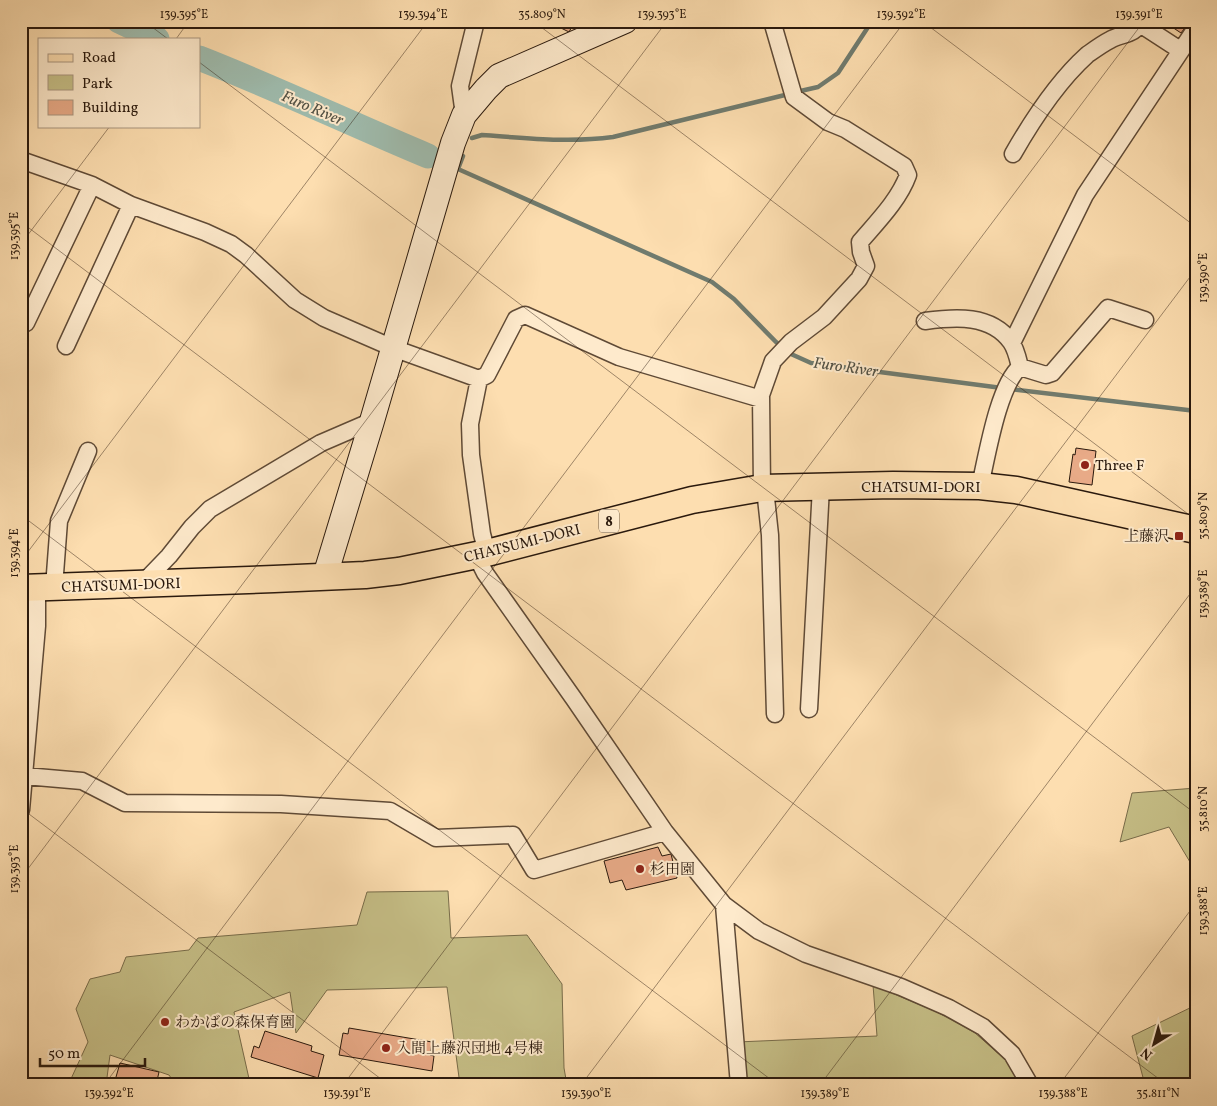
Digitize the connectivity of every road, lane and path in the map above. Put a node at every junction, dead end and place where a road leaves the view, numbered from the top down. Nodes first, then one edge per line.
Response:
1 (476, 21) edge
2 (624, 21) edge
3 (772, 21) edge
4 (1141, 23) edge
5 (1196, 28) edge
6 (1180, 50) junction
7 (464, 115) junction
8 (1013, 154) dead end
9 (21, 160) edge
10 (92, 185) junction
11 (131, 205) junction
12 (1145, 320) dead end
13 (21, 321) edge
14 (925, 321) dead end
15 (1012, 343) junction
16 (66, 346) dead end
17 (393, 348) junction
18 (1020, 367) junction
19 (479, 379) junction
20 (761, 399) junction
21 (372, 422) junction
22 (88, 452) dead end
23 (980, 486) junction
24 (821, 487) junction
25 (762, 488) junction
26 (1196, 530) edge
27 (481, 554) junction
28 (325, 576) junction
29 (141, 585) junction
30 (37, 588) edge
31 (809, 709) dead end
32 (775, 714) dead end
33 (25, 776) junction
34 (21, 810) edge
35 (665, 832) junction
36 (724, 905) junction
37 (738, 1085) edge
38 (1030, 1085) edge

1 - 7 street
2 - 7 street
3 - 20 street
4 - 6 street
4 - 8 street
5 - 6 street
6 - 15 street
7 - 17 street
9 - 10 street
10 - 11 street
10 - 13 street
11 - 16 street
11 - 17 street
12 - 18 street
14 - 15 street
15 - 18 street
17 - 19 street
17 - 21 street
18 - 23 street
19 - 20 street
19 - 27 street
20 - 25 street
21 - 28 street
21 - 29 street
22 - 30 street
23 - 24 main road, CHATSUMI-DORI / 8
23 - 26 main road, CHATSUMI-DORI / 8
24 - 25 main road, CHATSUMI-DORI / 8
24 - 31 street
25 - 27 main road, CHATSUMI-DORI / 8
25 - 32 street
27 - 28 main road, CHATSUMI-DORI / 8
27 - 35 street
28 - 29 main road, CHATSUMI-DORI / 8
29 - 30 main road, CHATSUMI-DORI / 8
30 - 33 street
33 - 34 street
33 - 35 street
35 - 36 street
36 - 37 street
36 - 38 street

